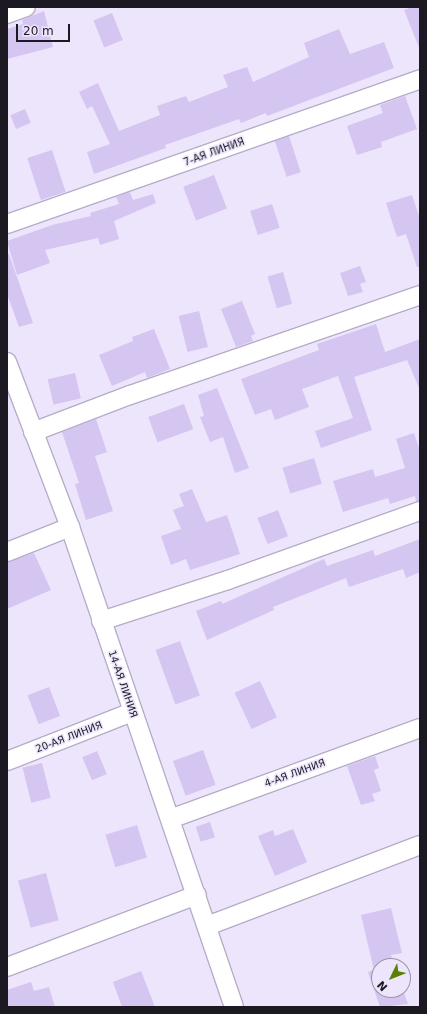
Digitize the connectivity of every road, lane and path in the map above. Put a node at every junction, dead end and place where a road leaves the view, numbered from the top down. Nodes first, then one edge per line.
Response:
1 (26, 7) edge
2 (7, 14) edge
3 (420, 78) edge
4 (7, 224) edge
5 (420, 294) edge
6 (7, 362) edge
7 (34, 432) junction
8 (420, 511) edge
9 (70, 527) junction
10 (7, 552) edge
11 (101, 621) junction
12 (132, 712) junction
13 (420, 728) edge
14 (7, 761) edge
15 (170, 819) junction
16 (420, 845) edge
17 (197, 895) junction
18 (207, 926) junction
19 (7, 967) edge
20 (234, 1007) edge

1 - 2 street
3 - 4 street, 7-АЯ ЛИНИЯ
5 - 7 street
6 - 7 street, 14-АЯ ЛИНИЯ
7 - 9 street, 14-АЯ ЛИНИЯ
8 - 11 street
9 - 10 street
9 - 11 street, 14-АЯ ЛИНИЯ
11 - 12 street, 14-АЯ ЛИНИЯ
12 - 14 street, 20-АЯ ЛИНИЯ
12 - 15 street, 14-АЯ ЛИНИЯ
13 - 15 street, 4-АЯ ЛИНИЯ
15 - 17 street, 14-АЯ ЛИНИЯ
16 - 18 street
17 - 18 street, 14-АЯ ЛИНИЯ
17 - 19 street
18 - 20 street, 14-АЯ ЛИНИЯ

